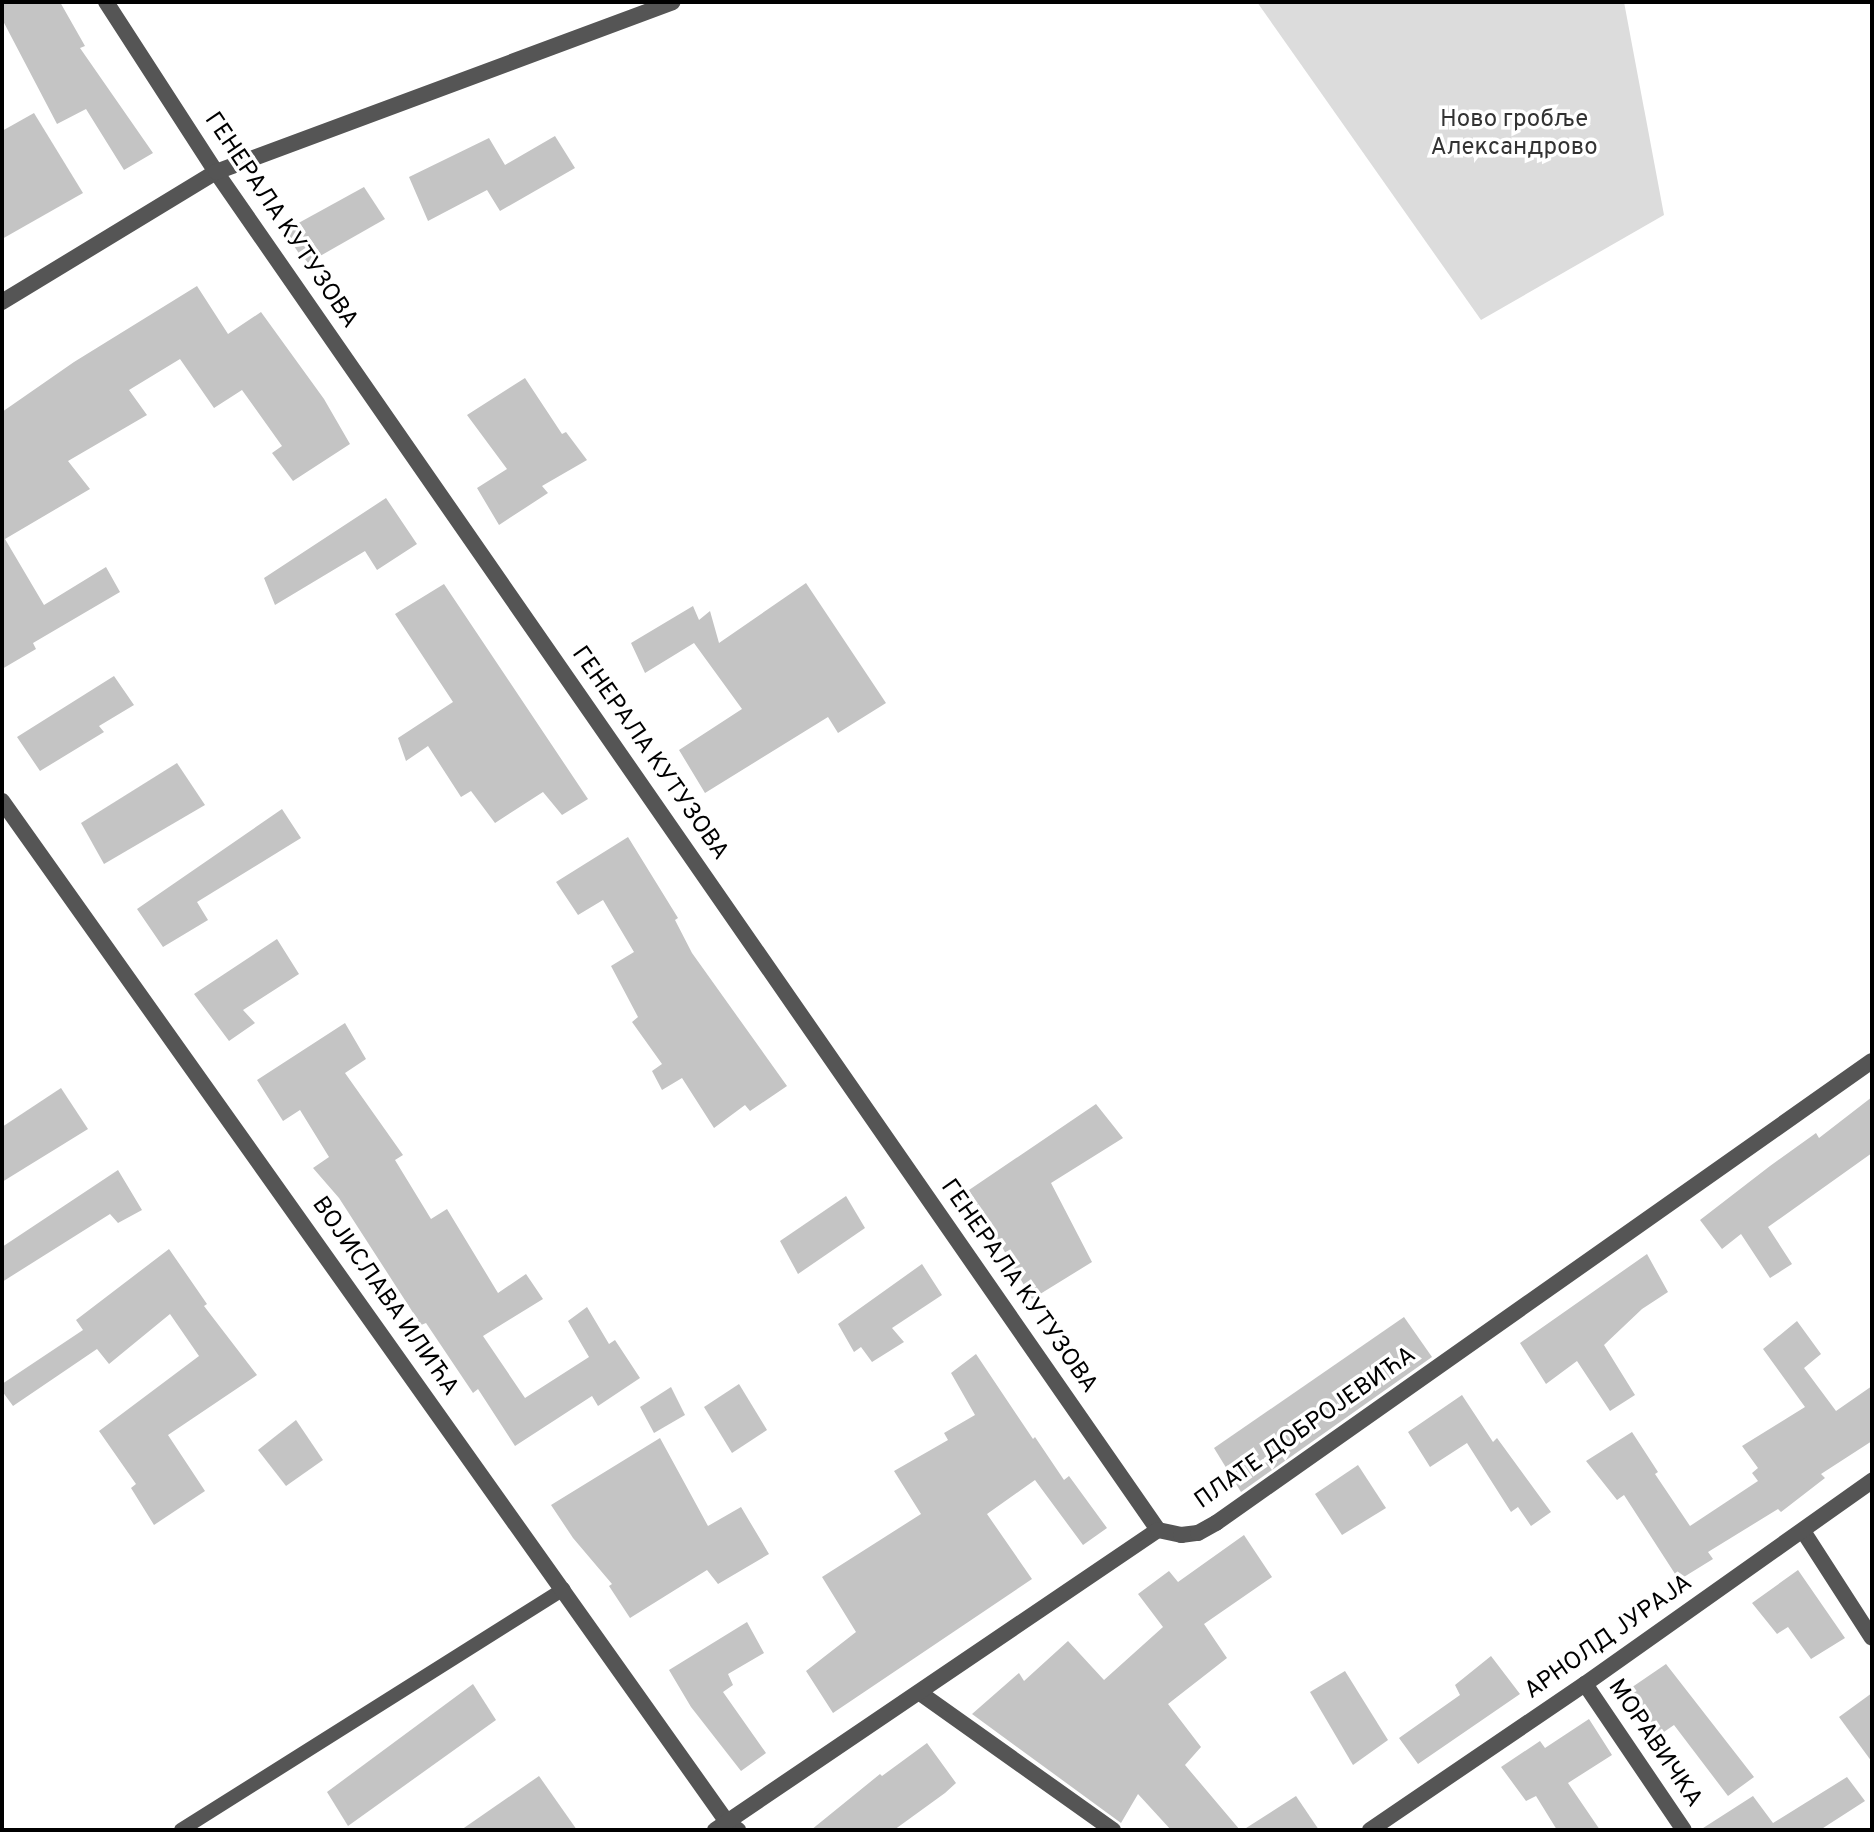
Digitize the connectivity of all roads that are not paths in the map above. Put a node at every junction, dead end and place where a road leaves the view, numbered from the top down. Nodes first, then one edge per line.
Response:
1 (106, 2) edge
2 (672, 2) edge
3 (216, 172) junction
4 (2, 302) edge
5 (2, 801) edge
6 (1872, 1061) edge
7 (1872, 1481) edge
8 (1158, 1530) junction
9 (1803, 1531) junction
10 (563, 1589) junction
11 (1872, 1638) edge
12 (1585, 1684) junction
13 (920, 1693) junction
14 (726, 1827) edge
15 (181, 1830) edge
16 (1113, 1830) edge
17 (1370, 1830) edge
18 (1684, 1830) edge

1 - 3 street, ГЕНЕРАЛА КУТУЗОВА
2 - 3 street
3 - 4 street
3 - 8 street, ГЕНЕРАЛА КУТУЗОВА
5 - 10 street, ВОЈИСЛАВА ИЛИЋА
6 - 8 street, ПЛАТЕ ДОБРОЈЕВИЋА
7 - 9 street, АРНОЛД ЈУРАЈА
8 - 13 street
9 - 11 street
9 - 12 street, АРНОЛД ЈУРАЈА
10 - 14 street, ВОЈИСЛАВА ИЛИЋА
10 - 15 lane
12 - 17 street, АРНОЛД ЈУРАЈА
12 - 18 street, МОРАВИЧКА
13 - 14 street
13 - 16 street

